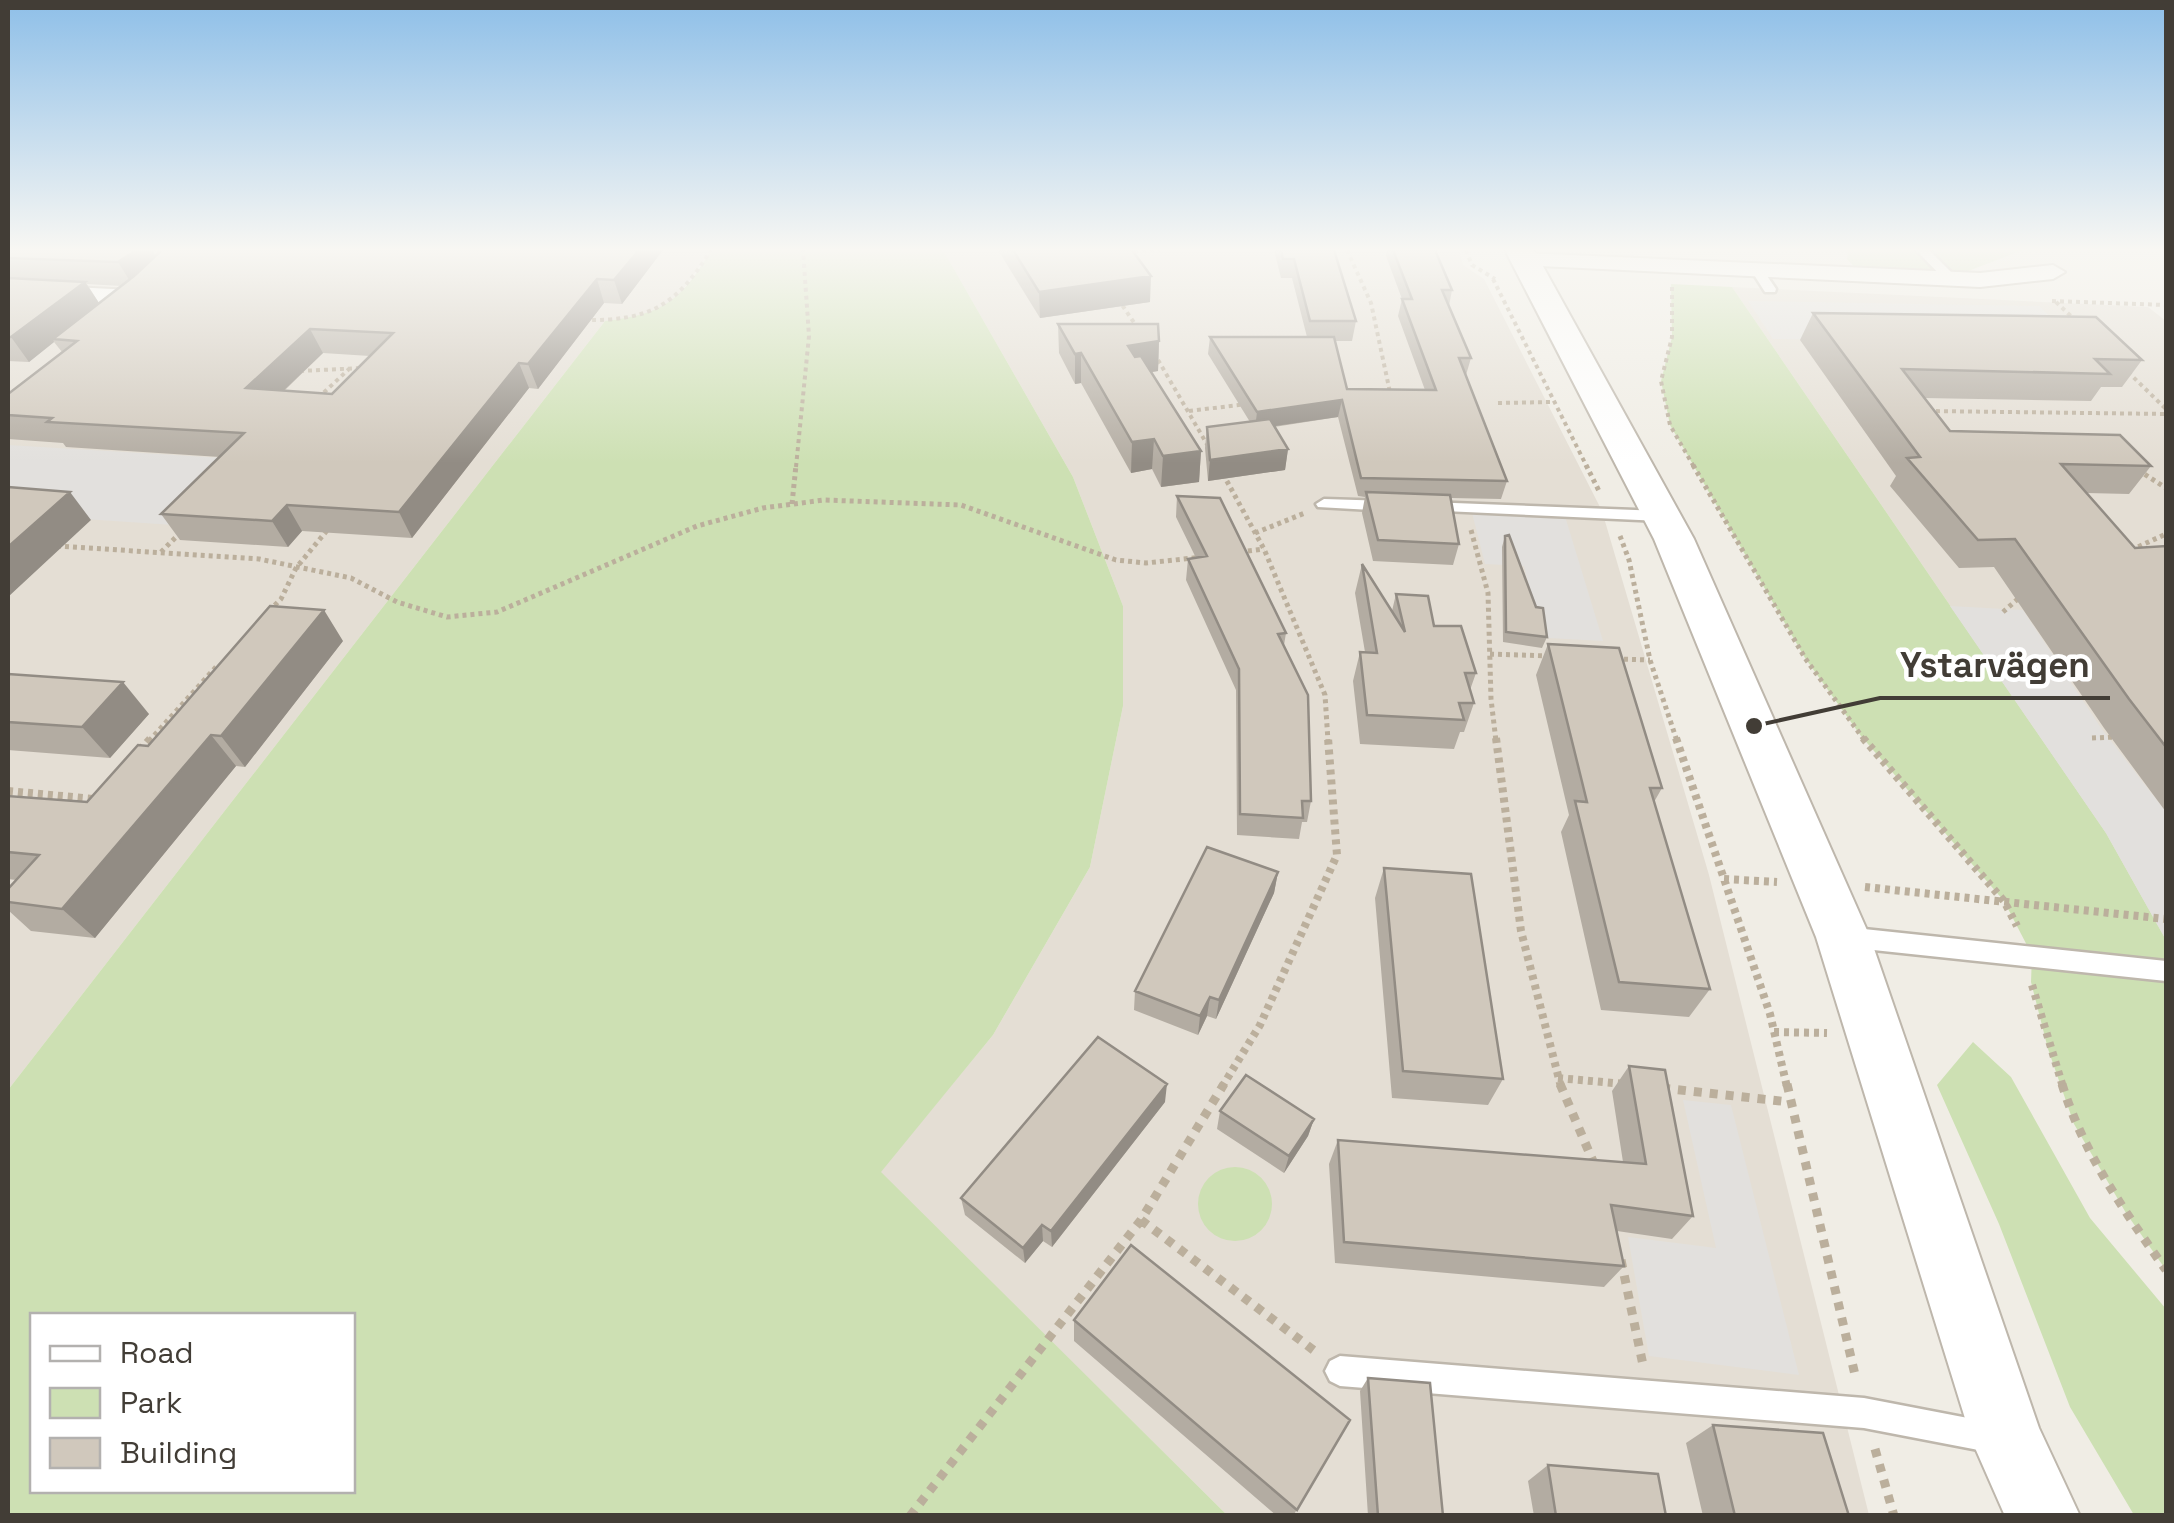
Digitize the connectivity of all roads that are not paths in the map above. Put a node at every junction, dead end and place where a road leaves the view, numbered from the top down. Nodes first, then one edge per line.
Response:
1 (103, 321) edge
2 (1541, 321) edge
3 (86, 334) edge
4 (1324, 504) road end
5 (1399, 506) edge
6 (1418, 506) edge
7 (1636, 515) junction
8 (1844, 936) junction
9 (2166, 971) edge
10 (1340, 1371) road end
11 (2008, 1441) junction
12 (2043, 1516) edge

1 - 3 street
2 - 7 street
4 - 5 lane
6 - 7 lane
7 - 8 street
8 - 9 lane
8 - 11 street
10 - 11 lane
11 - 12 street

